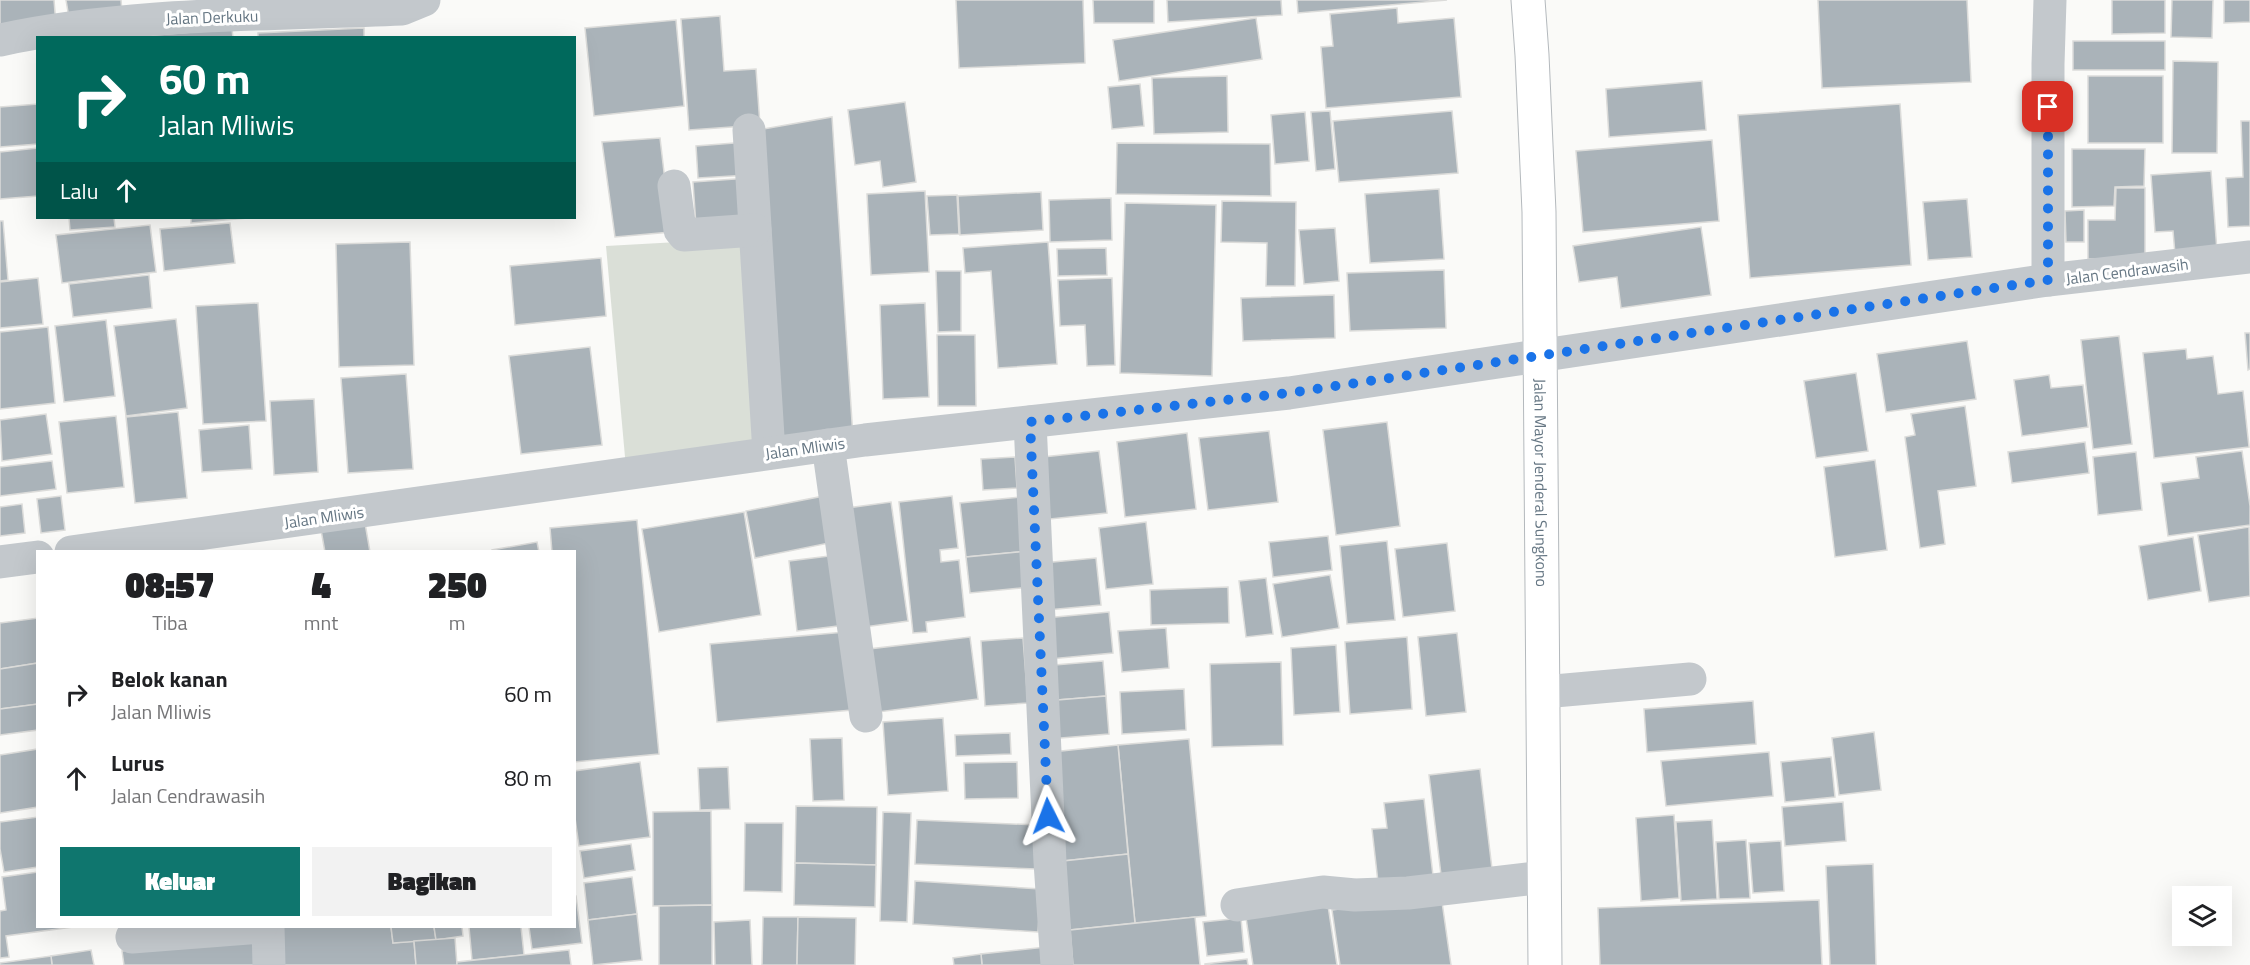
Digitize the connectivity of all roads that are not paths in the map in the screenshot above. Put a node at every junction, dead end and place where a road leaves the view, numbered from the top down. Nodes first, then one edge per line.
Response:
1 (424, 0) edge
2 (1528, 0) edge
3 (2050, 0) edge
4 (149, 10) edge
5 (0, 40) edge
6 (750, 130) dead end
7 (674, 186) dead end
8 (755, 230) junction
9 (2250, 257) edge
10 (2048, 280) junction
11 (1540, 354) junction
12 (1030, 422) junction
13 (828, 445) junction
14 (769, 453) junction
15 (250, 540) edge
16 (101, 550) edge
17 (36, 556) edge
18 (0, 562) edge
19 (1690, 679) dead end
20 (1543, 692) junction
21 (866, 716) dead end
22 (1545, 877) junction
23 (1237, 905) dead end
24 (248, 928) edge
25 (268, 928) edge
26 (132, 937) dead end
27 (269, 965) edge
28 (1057, 965) edge
29 (1545, 965) edge

1 - 4 street, Jalan Derkuku
2 - 11 highway, Jalan Mayor Jenderal Sungkono
3 - 10 street
4 - 5 street, Jalan Derkuku
6 - 8 street
7 - 8 street
8 - 14 street
9 - 10 street, Jalan Cendrawasih
10 - 11 street, Jalan Cendrawasih
11 - 12 street, Jalan Mliwis
11 - 20 highway, Jalan Mayor Jenderal Sungkono
12 - 13 street, Jalan Mliwis
12 - 28 street
13 - 14 street, Jalan Mliwis
13 - 21 street
14 - 15 street, Jalan Mliwis
15 - 16 street, Jalan Mliwis
17 - 18 street
19 - 20 street
20 - 22 highway, Jalan Mayor Jenderal Sungkono
22 - 23 street
22 - 29 highway, Jalan Mayor Jenderal Sungkono
24 - 26 street
25 - 27 street

